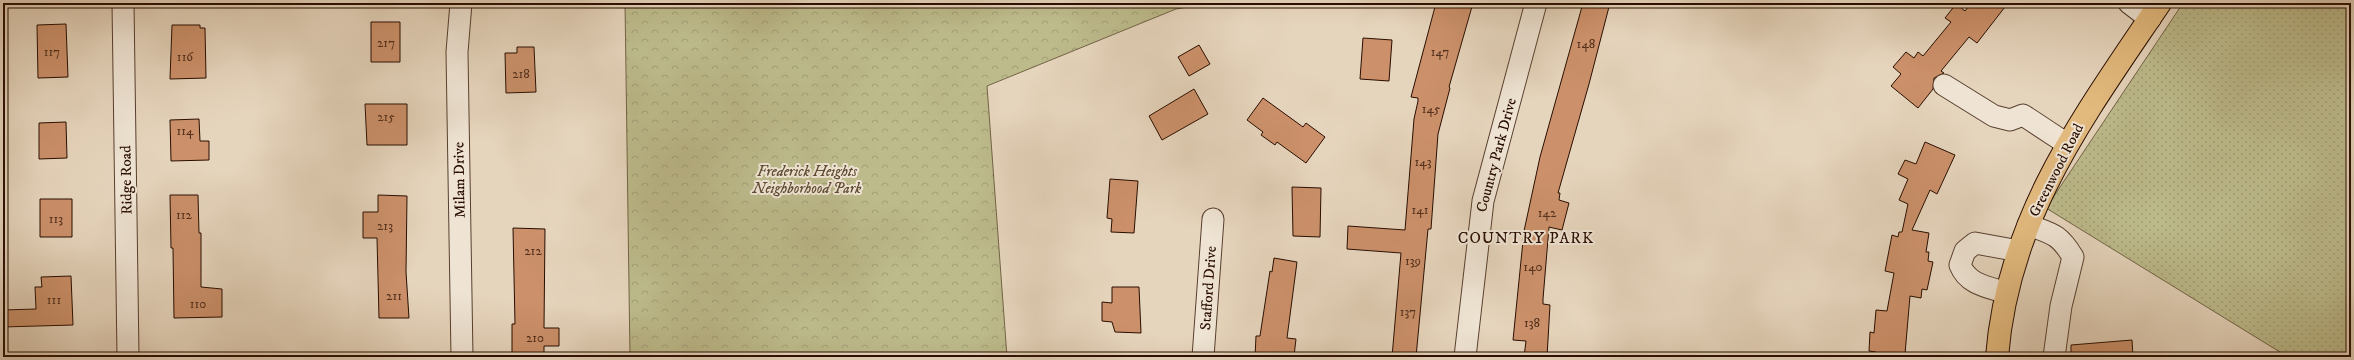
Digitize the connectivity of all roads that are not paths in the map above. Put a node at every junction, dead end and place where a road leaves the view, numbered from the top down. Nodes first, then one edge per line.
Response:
1 (123, 3) edge
2 (461, 3) edge
3 (1536, 3) edge
4 (2129, 3) edge
5 (2155, 11) edge
6 (1944, 85) dead end
7 (2067, 144) junction
8 (1213, 219) dead end
9 (2028, 225) junction
10 (2019, 251) junction
11 (2007, 293) junction
12 (128, 357) edge
13 (462, 357) edge
14 (1203, 357) edge
15 (1466, 357) edge
16 (1997, 357) edge
17 (2054, 357) edge

1 - 12 street, Ridge Road
2 - 13 street, Milam Drive
3 - 15 street, Country Park Drive
4 - 5 street
5 - 7 main road, Greenwood Road
6 - 7 street
7 - 9 main road, Greenwood Road
8 - 14 street, Stafford Drive
9 - 10 main road, Greenwood Road
9 - 17 street
10 - 11 main road, Greenwood Road
10 - 11 street
11 - 16 main road, Greenwood Road

